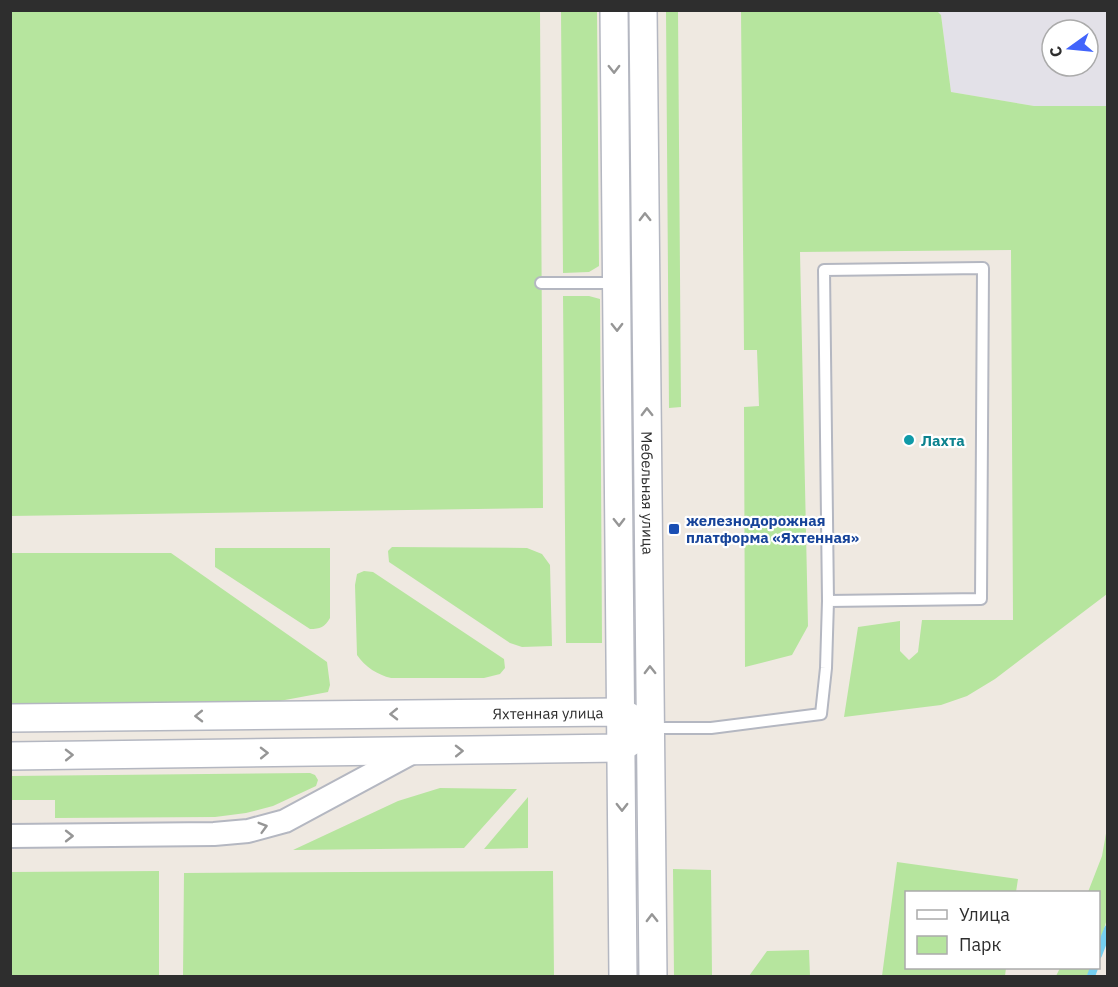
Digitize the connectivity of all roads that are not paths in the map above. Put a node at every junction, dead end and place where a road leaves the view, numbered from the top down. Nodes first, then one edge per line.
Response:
1 (614, 10) edge
2 (643, 10) edge
3 (616, 283) junction
4 (541, 284) dead end
5 (828, 602) junction
6 (621, 712) junction
7 (10, 718) edge
8 (651, 728) junction
9 (621, 748) junction
10 (412, 752) junction
11 (10, 756) edge
12 (10, 836) edge
13 (623, 976) edge
14 (653, 976) edge

1 -> 3 street, Мебельная улица
8 -> 2 street, Мебельная улица
3 - 4 lane
3 -> 6 street, Мебельная улица
5 - 5 lane
5 - 8 lane
6 -> 7 street, Яхтенная улица
6 - 8 street, Яхтенная улица
6 - 9 street, Мебельная улица
8 - 9 street
14 -> 8 street, Мебельная улица
10 -> 9 street
9 -> 13 street
11 -> 10 street
12 -> 10 street

